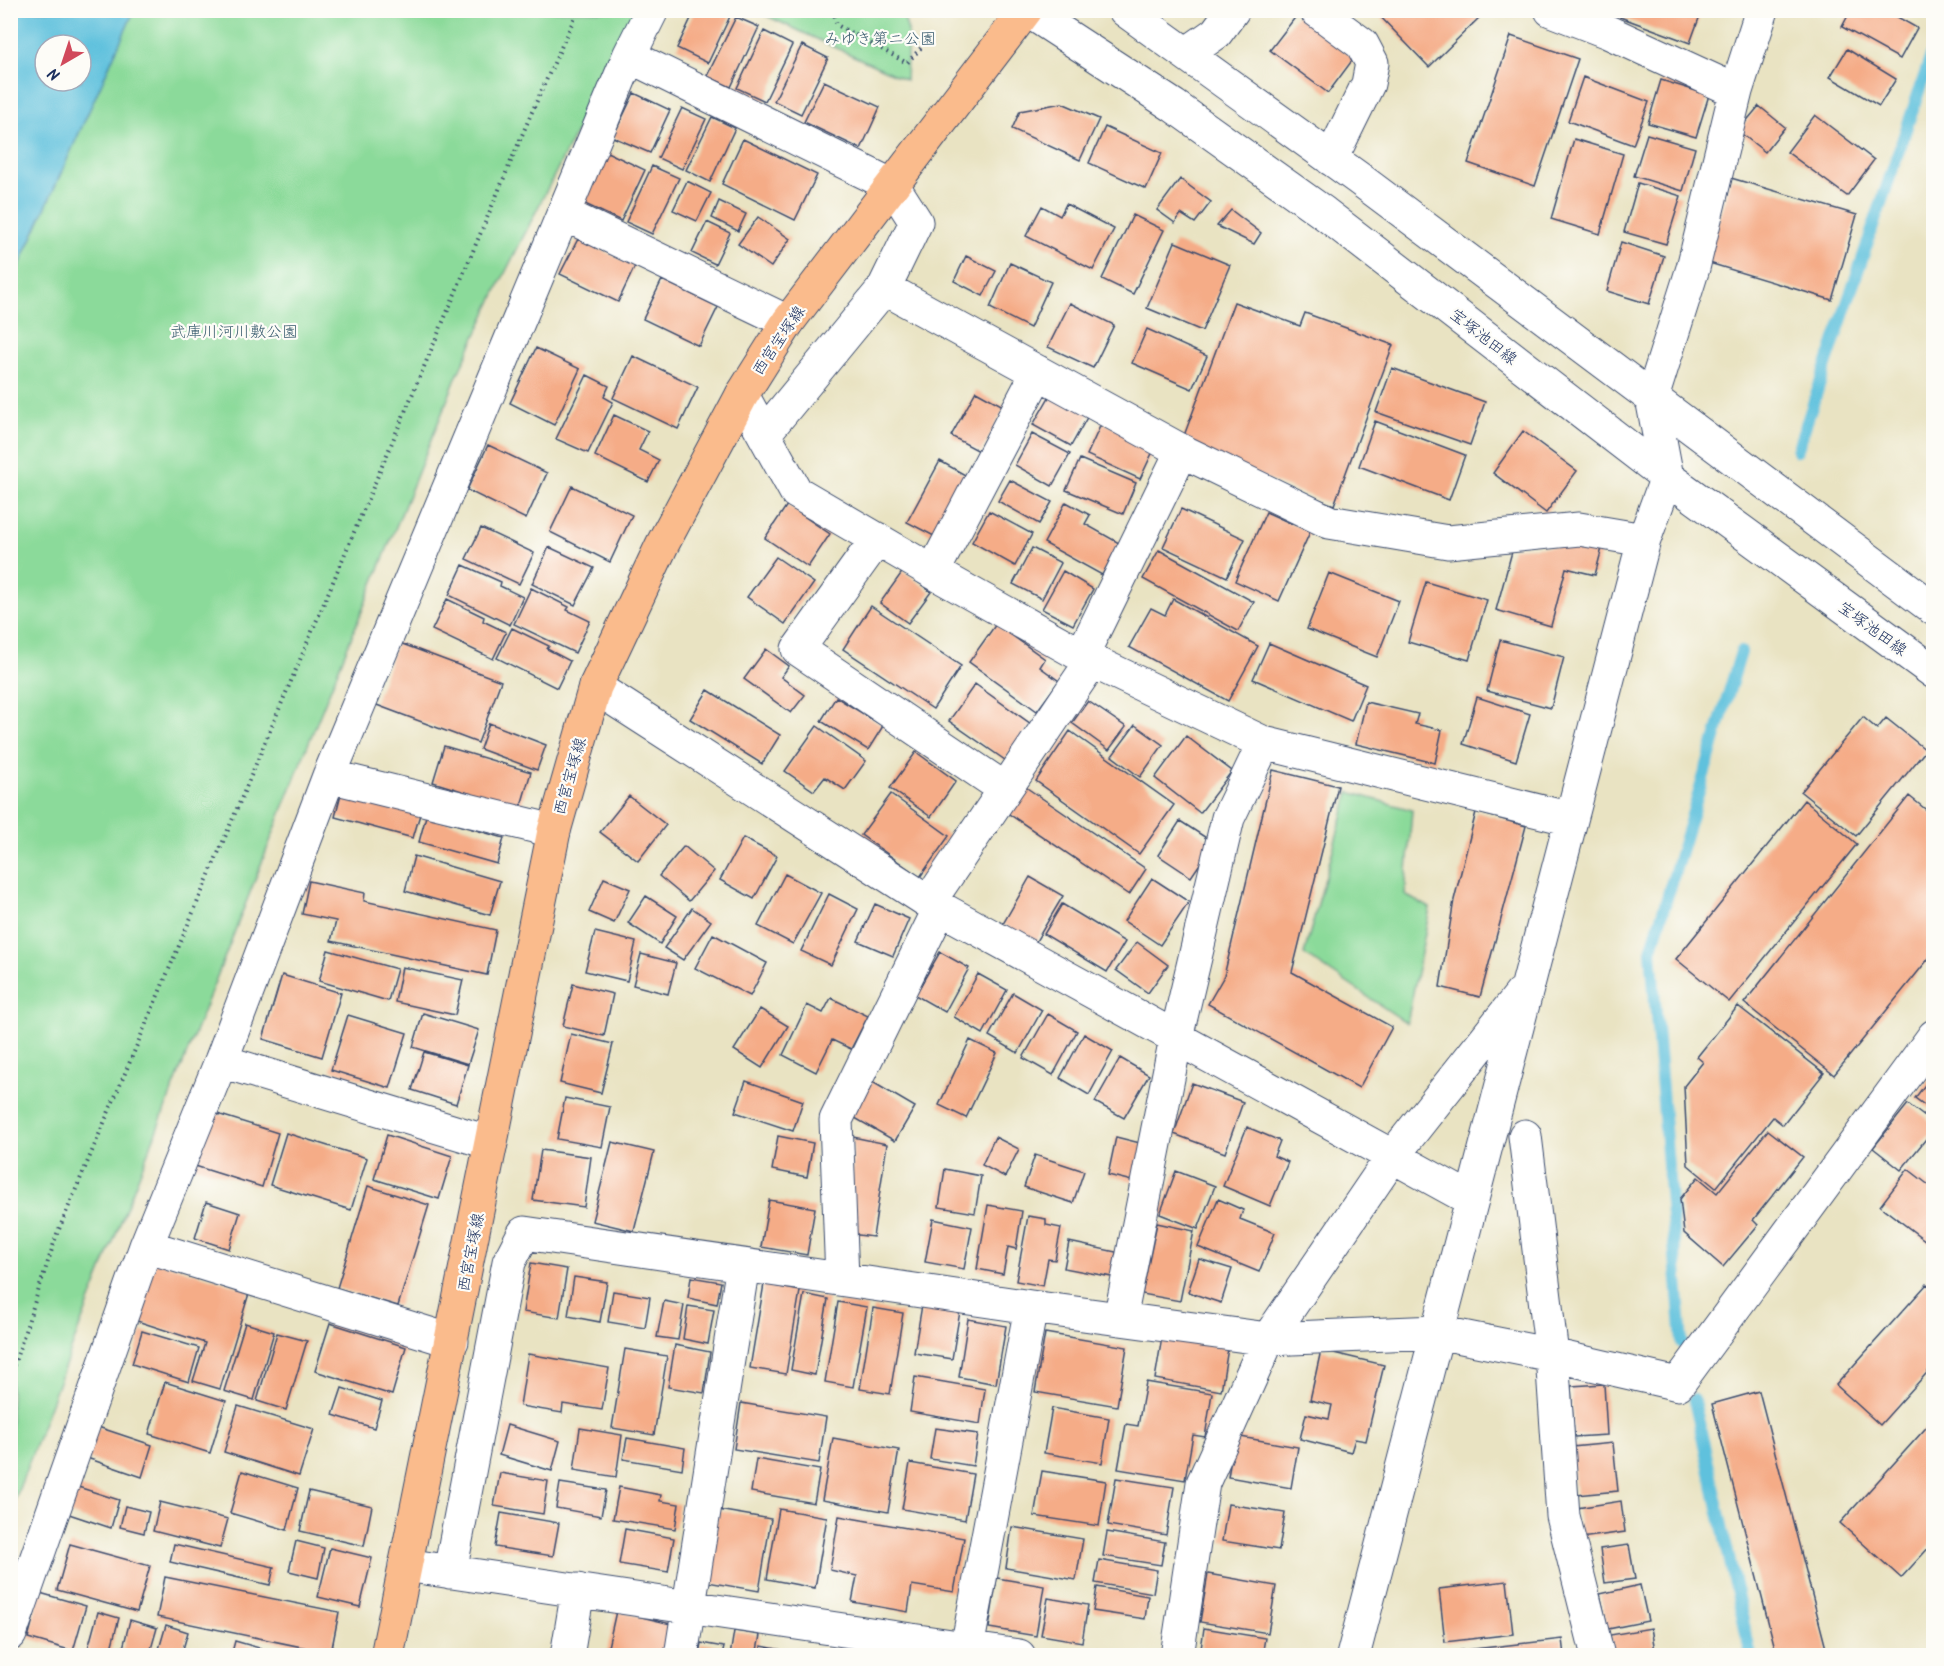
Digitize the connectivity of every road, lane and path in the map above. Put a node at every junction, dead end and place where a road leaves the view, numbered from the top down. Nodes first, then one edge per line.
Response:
1 (578, 10) edge
2 (652, 10) edge
3 (833, 10) edge
4 (1026, 10) edge
5 (1125, 10) edge
6 (1233, 10) edge
7 (1316, 10) edge
8 (1551, 10) edge
9 (1762, 10) edge
10 (929, 39) dead end
11 (1186, 54) junction
12 (629, 56) junction
13 (1736, 91) junction
14 (1332, 159) junction
15 (893, 186) junction
16 (564, 214) junction
17 (884, 288) junction
18 (788, 322) junction
19 (1038, 372) junction
20 (742, 395) junction
21 (1652, 398) junction
22 (764, 434) junction
23 (1182, 451) junction
24 (1667, 477) junction
25 (877, 539) junction
26 (1644, 540) junction
27 (933, 572) junction
28 (1934, 609) edge
29 (1087, 658) junction
30 (1934, 672) edge
31 (595, 687) junction
32 (1264, 743) junction
33 (329, 776) junction
34 (1005, 789) junction
35 (1571, 819) junction
36 (554, 831) junction
37 (934, 905) junction
38 (1528, 984) junction
39 (1934, 1036) edge
40 (1176, 1038) junction
41 (221, 1061) junction
42 (1525, 1136) dead end
43 (491, 1143) junction
44 (1392, 1157) junction
45 (1472, 1200) junction
46 (146, 1246) junction
47 (743, 1265) junction
48 (842, 1279) junction
49 (1031, 1307) junction
50 (1120, 1319) junction
51 (1437, 1332) junction
52 (1268, 1339) junction
53 (452, 1341) junction
54 (1552, 1355) junction
55 (10, 1377) edge
56 (405, 1565) junction
57 (450, 1572) junction
58 (578, 1590) junction
59 (687, 1606) junction
60 (10, 1634) edge
61 (892, 1646) edge
62 (967, 1648) junction
63 (387, 1656) edge
64 (567, 1656) edge
65 (681, 1656) edge
66 (1019, 1656) edge
67 (1178, 1656) edge
68 (1353, 1656) edge
69 (1598, 1656) edge

1 - 55 path
2 - 12 street
3 - 10 path
4 - 15 main road, 西宮宝塚線
4 - 24 street, 宝塚池田線
5 - 11 street
6 - 11 street
7 - 14 street
8 - 13 street
9 - 13 street
11 - 14 street
12 - 15 street
12 - 16 street
13 - 21 street
14 - 21 street
15 - 17 street
15 - 18 main road, 西宮宝塚線
16 - 18 street
16 - 33 street
17 - 19 street
17 - 22 street
18 - 20 main road, 西宮宝塚線
19 - 23 street
19 - 27 street
20 - 22 street
20 - 31 main road, 西宮宝塚線
21 - 24 street
21 - 28 street
22 - 25 street
23 - 26 street
23 - 29 street
24 - 26 street
24 - 30 street, 宝塚池田線
25 - 27 street
25 - 34 street
26 - 35 street
27 - 29 street
29 - 32 street
29 - 34 street
31 - 36 main road, 西宮宝塚線
31 - 37 street
32 - 35 street
32 - 40 street
33 - 36 street
33 - 41 street
34 - 37 street
35 - 38 street
36 - 43 main road, 西宮宝塚線
37 - 40 street
37 - 48 street
38 - 44 street
38 - 45 street
39 - 54 street
40 - 44 street
40 - 50 street
41 - 43 street
41 - 46 street
42 - 54 street
43 - 53 main road, 西宮宝塚線
44 - 45 street
44 - 52 street
45 - 51 street
46 - 53 street
46 - 60 street
47 - 48 street
47 - 57 street
47 - 59 street
48 - 49 street
49 - 50 street
49 - 62 street
50 - 52 street
51 - 52 street
51 - 54 street
51 - 68 street
52 - 67 street
53 - 56 main road, 西宮宝塚線
54 - 69 street
56 - 57 street
56 - 63 main road, 西宮宝塚線
57 - 58 street
58 - 59 street
58 - 64 street
59 - 61 street
59 - 65 street
61 - 62 street
62 - 66 street

